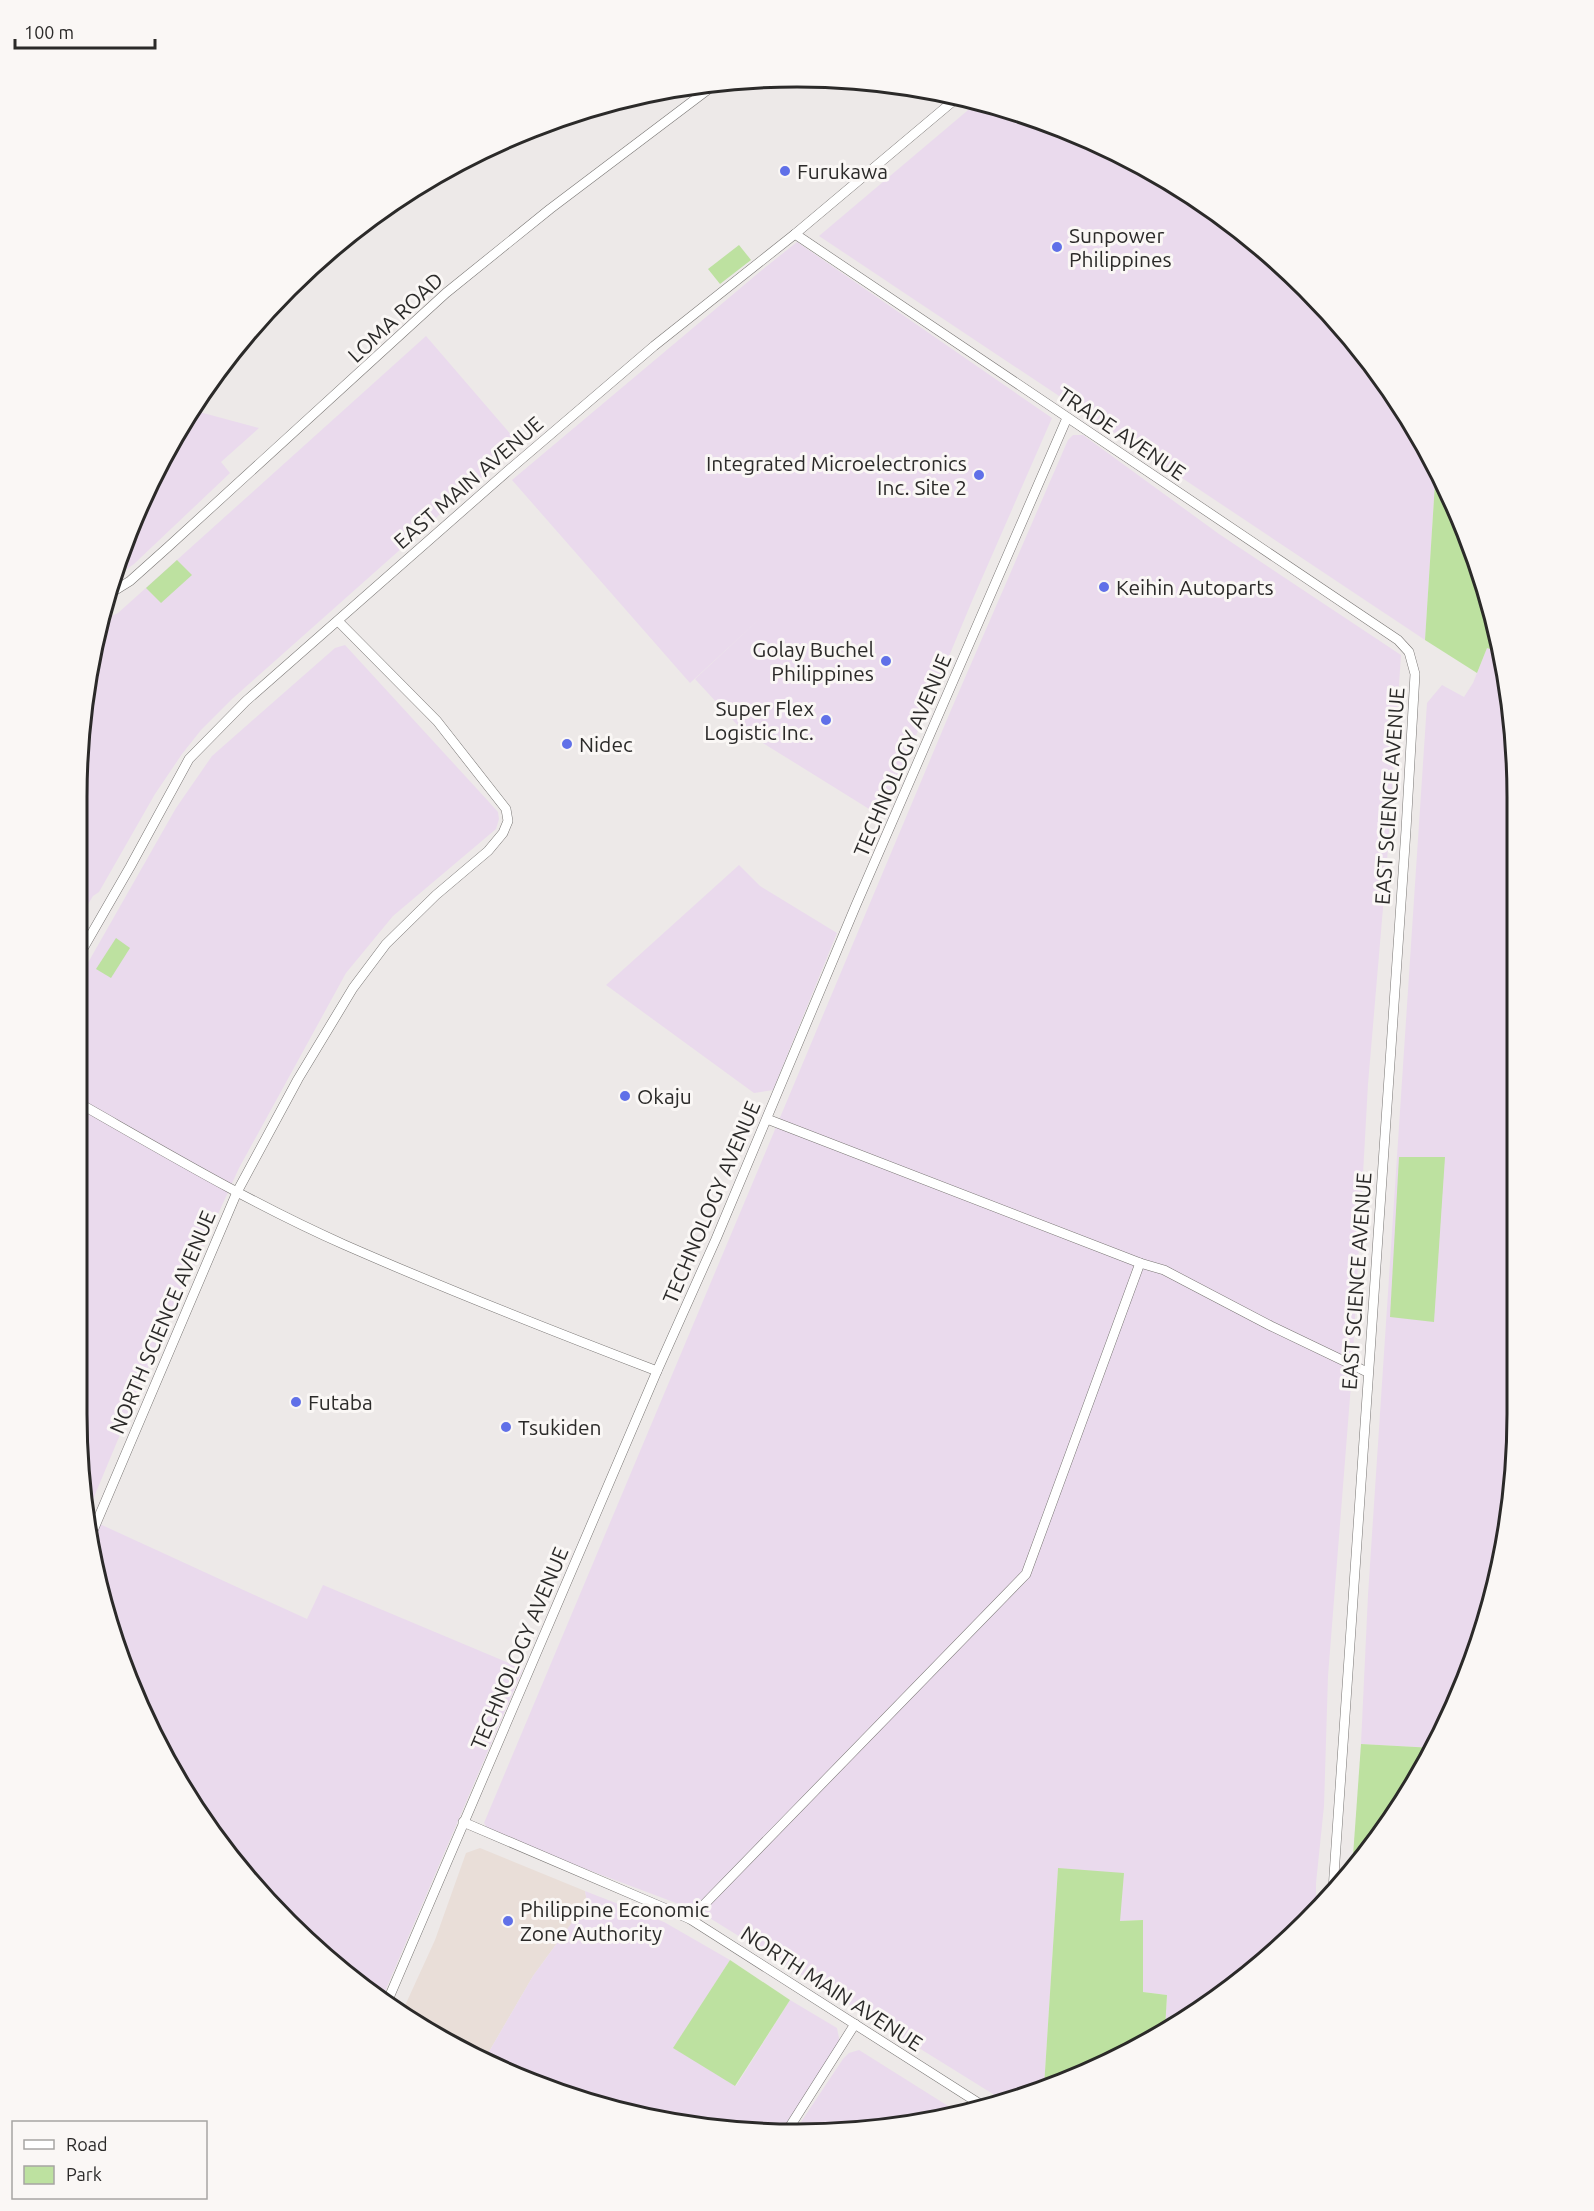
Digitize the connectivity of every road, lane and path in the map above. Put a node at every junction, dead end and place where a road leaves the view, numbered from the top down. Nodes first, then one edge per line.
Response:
1 (703, 93) edge
2 (950, 104) edge
3 (795, 234) junction
4 (1067, 417) junction
5 (119, 588) edge
6 (338, 621) junction
7 (1415, 674) joint
8 (87, 940) edge
9 (87, 1108) edge
10 (767, 1119) junction
11 (237, 1192) junction
12 (1140, 1263) junction
13 (657, 1371) junction
14 (1367, 1372) junction
15 (96, 1524) edge
16 (464, 1822) junction
17 (1335, 1877) edge
18 (690, 1919) junction
19 (390, 1995) edge
20 (855, 2024) junction
21 (976, 2101) edge
22 (792, 2124) edge

1 - 5 street, LOMA ROAD
2 - 3 street, EAST MAIN AVENUE
3 - 4 street, TRADE AVENUE
3 - 6 street, EAST MAIN AVENUE
4 - 7 street, TRADE AVENUE
4 - 10 street, TECHNOLOGY AVENUE
6 - 8 street, EAST MAIN AVENUE
6 - 11 street, NORTH SCIENCE AVENUE
7 - 14 street, EAST SCIENCE AVENUE
9 - 11 street
10 - 12 street
10 - 13 street, TECHNOLOGY AVENUE
11 - 13 street
11 - 15 street, NORTH SCIENCE AVENUE
12 - 14 street
12 - 18 street
13 - 16 street, TECHNOLOGY AVENUE
14 - 17 street, EAST SCIENCE AVENUE
16 - 18 street, NORTH MAIN AVENUE
16 - 19 street, TECHNOLOGY AVENUE
18 - 20 street, NORTH MAIN AVENUE
20 - 21 street, NORTH MAIN AVENUE
20 - 22 street

